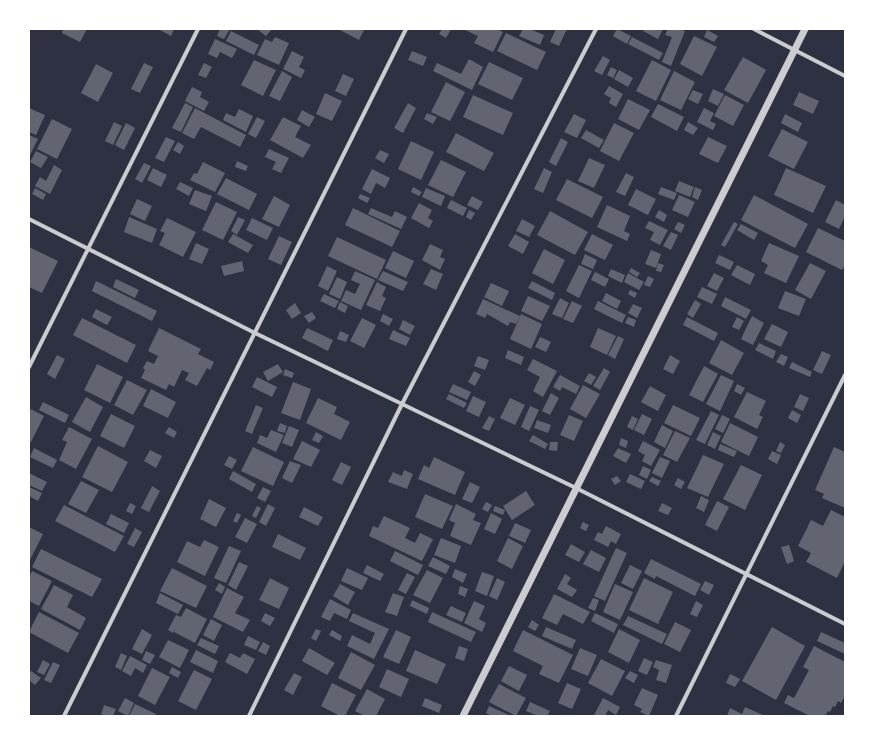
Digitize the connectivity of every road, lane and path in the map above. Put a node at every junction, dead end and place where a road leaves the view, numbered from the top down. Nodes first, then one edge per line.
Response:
1 (198, 29) edge
2 (406, 29) edge
3 (596, 29) edge
4 (754, 29) edge
5 (805, 29) edge
6 (794, 49) junction
7 (845, 76) edge
8 (29, 219) edge
9 (89, 250) junction
10 (255, 333) junction
11 (29, 367) edge
12 (845, 375) edge
13 (402, 404) junction
14 (576, 488) junction
15 (746, 575) junction
16 (845, 624) edge
17 (64, 716) edge
18 (249, 716) edge
19 (464, 716) edge
20 (676, 716) edge

1 - 9 street
2 - 10 street
3 - 13 street
4 - 6 street
5 - 6 street
6 - 7 street
6 - 14 street
8 - 9 street
9 - 10 street
9 - 11 street
10 - 13 street
10 - 17 street
12 - 15 street
13 - 14 street
13 - 18 street
14 - 15 street
14 - 19 street
15 - 16 street
15 - 20 street

